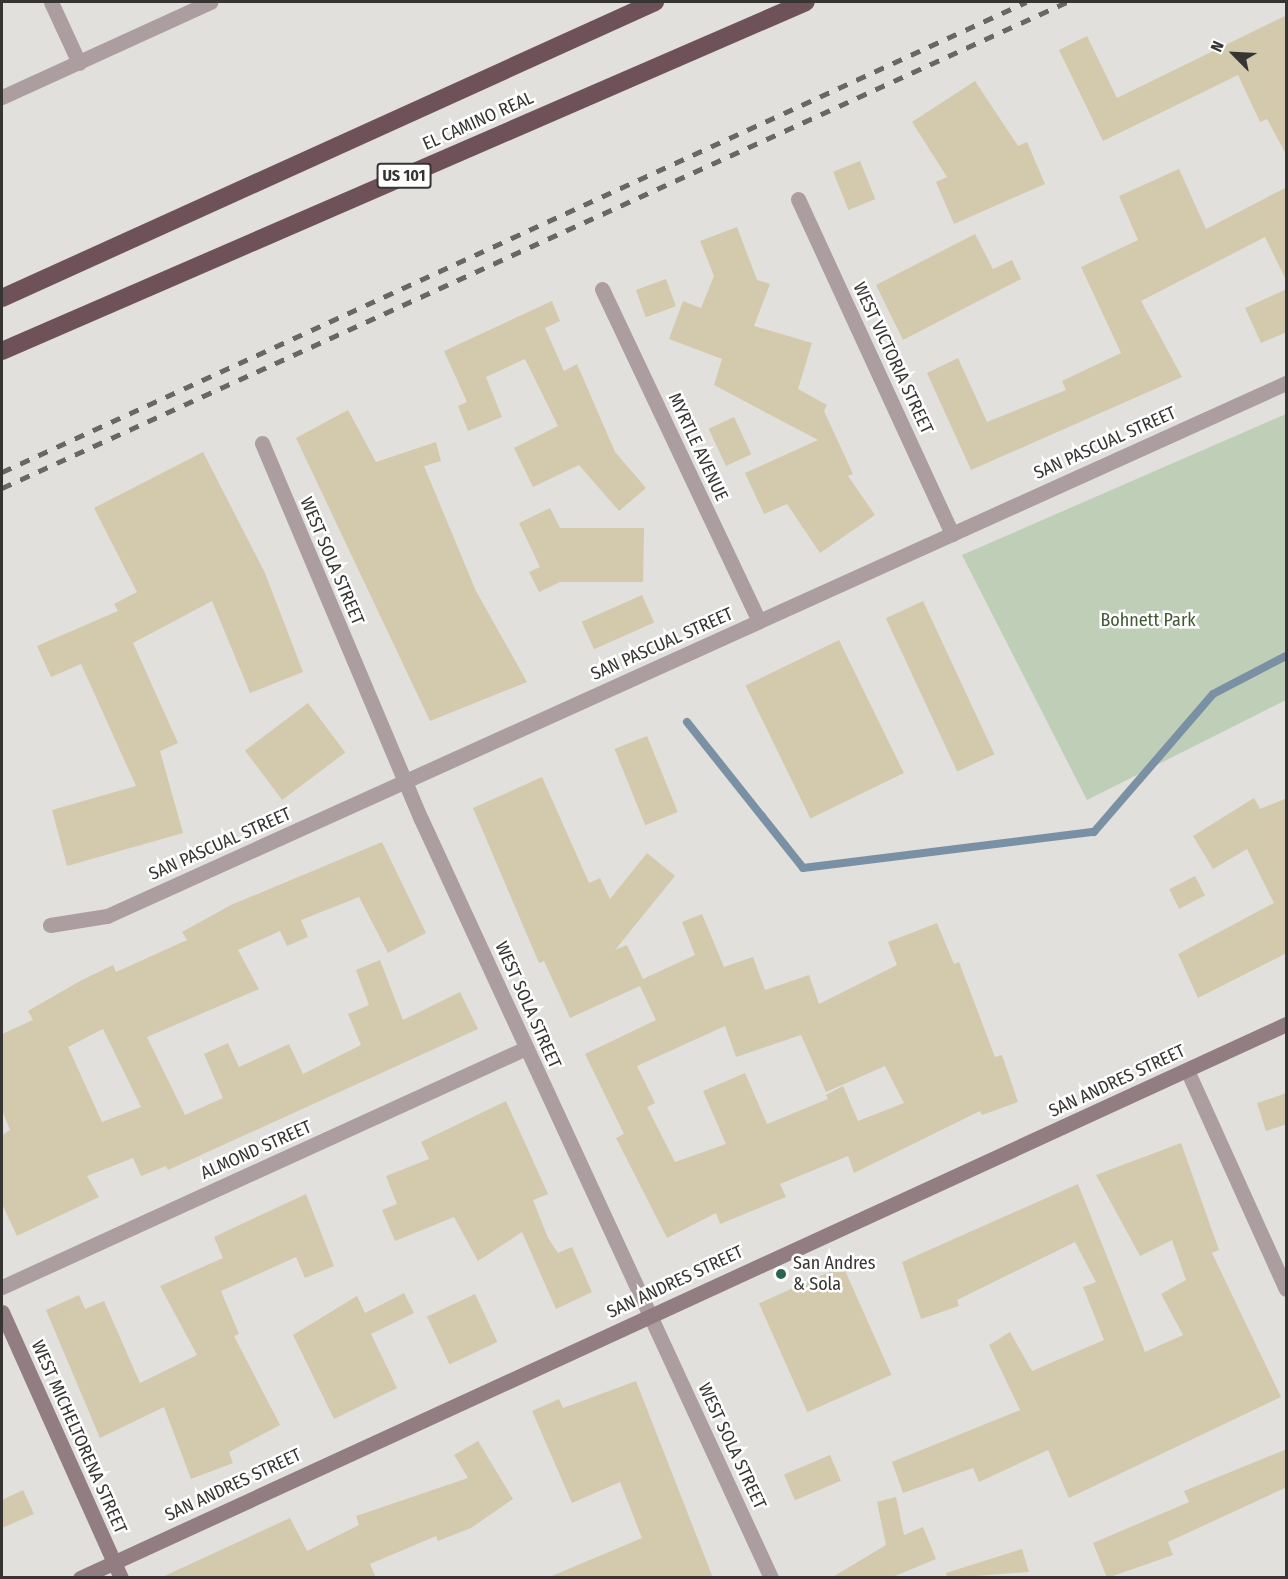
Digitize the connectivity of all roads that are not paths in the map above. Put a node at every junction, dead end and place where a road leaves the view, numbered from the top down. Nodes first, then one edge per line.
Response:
1 (51, 2) edge
2 (210, 2) edge
3 (655, 2) edge
4 (806, 2) edge
5 (79, 63) junction
6 (2, 97) edge
7 (798, 199) dead end
8 (602, 289) dead end
9 (2, 298) edge
10 (2, 351) edge
11 (1287, 383) edge
12 (262, 443) dead end
13 (952, 534) junction
14 (759, 621) junction
15 (405, 782) junction
16 (50, 925) dead end
17 (1287, 1024) edge
18 (526, 1048) junction
19 (1187, 1070) junction
20 (2, 1287) edge
21 (1287, 1288) edge
22 (2, 1312) edge
23 (650, 1316) junction
24 (114, 1562) junction
25 (80, 1578) edge
26 (121, 1578) edge
27 (771, 1578) edge

1 - 5 street
2 - 5 street
3 - 9 highway, EL CAMINO REAL
4 - 10 highway, EL CAMINO REAL / US 101
5 - 6 street
7 - 13 street, WEST VICTORIA STREET
8 - 14 street, MYRTLE AVENUE
11 - 13 street, SAN PASCUAL STREET
12 - 15 street, WEST SOLA STREET
13 - 14 street, SAN PASCUAL STREET
14 - 15 street, SAN PASCUAL STREET
15 - 16 street, SAN PASCUAL STREET
15 - 18 street, WEST SOLA STREET
17 - 19 street, SAN ANDRES STREET
18 - 20 street, ALMOND STREET
18 - 23 street, WEST SOLA STREET
19 - 21 street
19 - 23 street, SAN ANDRES STREET
22 - 24 street, WEST MICHELTORENA STREET
23 - 24 street, SAN ANDRES STREET
23 - 27 street, WEST SOLA STREET
24 - 25 street, SAN ANDRES STREET
24 - 26 street, WEST MICHELTORENA STREET

